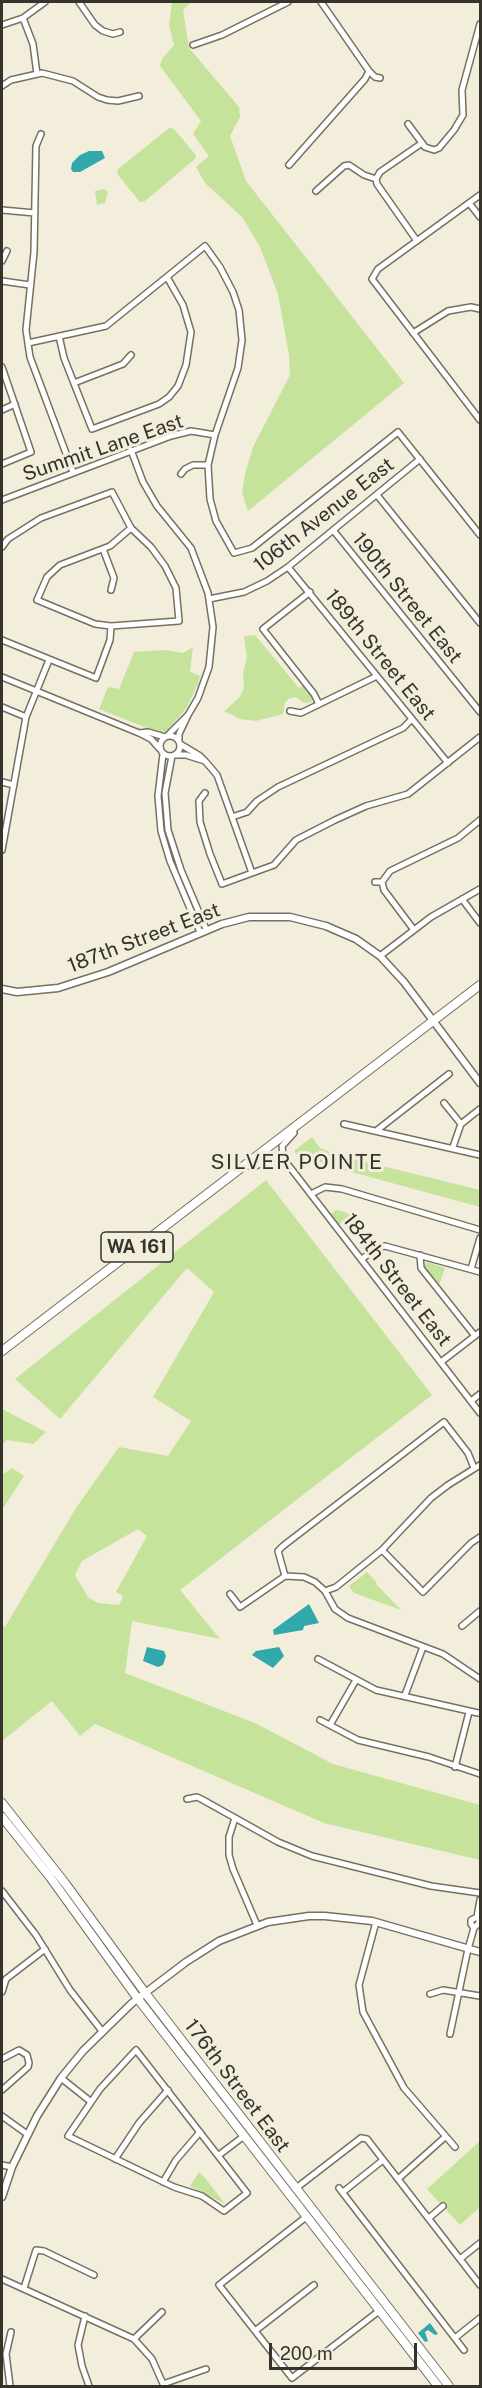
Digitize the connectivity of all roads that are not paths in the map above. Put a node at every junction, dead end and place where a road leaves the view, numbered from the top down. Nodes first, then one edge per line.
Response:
1 (45, 2) edge
2 (79, 2) edge
3 (288, 2) edge
4 (321, 2) edge
5 (23, 18) junction
6 (480, 24) edge
7 (2, 25) edge
8 (120, 32) dead end
9 (193, 45) dead end
10 (369, 71) junction
11 (37, 74) junction
12 (380, 78) dead end
13 (2, 86) edge
14 (139, 96) dead end
15 (408, 124) dead end
16 (41, 134) dead end
17 (422, 144) junction
18 (289, 165) dead end
19 (376, 179) junction
20 (316, 191) dead end
21 (480, 195) edge
22 (469, 203) junction
23 (2, 210) edge
24 (34, 213) junction
25 (480, 217) edge
26 (417, 241) junction
27 (7, 251) dead end
28 (2, 261) edge
29 (167, 277) junction
30 (2, 280) edge
31 (30, 285) junction
32 (478, 308) edge
33 (413, 333) junction
34 (60, 336) junction
35 (28, 343) junction
36 (131, 355) dead end
37 (2, 367) edge
38 (74, 383) junction
39 (15, 404) junction
40 (2, 410) edge
41 (480, 420) edge
42 (215, 435) junction
43 (131, 450) junction
44 (420, 459) junction
45 (2, 464) edge
46 (208, 465) junction
47 (73, 472) junction
48 (181, 474) dead end
49 (376, 495) junction
50 (2, 500) edge
51 (131, 528) junction
52 (333, 530) junction
53 (480, 535) edge
54 (2, 547) edge
55 (103, 549) junction
56 (288, 567) junction
57 (111, 590) dead end
58 (310, 592) junction
59 (209, 599) junction
60 (480, 623) edge
61 (111, 626) junction
62 (2, 640) edge
63 (49, 660) junction
64 (2, 676) edge
65 (377, 676) junction
66 (36, 690) junction
67 (319, 704) junction
68 (2, 707) edge
69 (290, 711) dead end
70 (480, 712) edge
71 (188, 715) junction
72 (26, 717) junction
73 (412, 719) junction
74 (139, 733) junction
75 (166, 737) junction
76 (480, 737) edge
77 (179, 742) junction
78 (162, 751) junction
79 (174, 756) junction
80 (205, 761) junction
81 (448, 763) junction
82 (2, 782) edge
83 (14, 785) junction
84 (205, 793) dead end
85 (232, 818) junction
86 (480, 820) edge
87 (3, 829) edge
88 (2, 850) edge
89 (252, 873) junction
90 (480, 889) edge
91 (462, 899) junction
92 (480, 923) edge
93 (414, 930) junction
94 (203, 931) junction
95 (380, 956) junction
96 (480, 985) edge
97 (2, 989) edge
98 (434, 1021) junction
99 (449, 1074) dead end
100 (480, 1083) edge
101 (444, 1102) dead end
102 (480, 1109) edge
103 (344, 1124) dead end
104 (461, 1124) junction
105 (293, 1127) junction
106 (376, 1131) junction
107 (453, 1147) junction
108 (480, 1155) edge
109 (246, 1165) junction
110 (289, 1166) junction
111 (311, 1194) junction
112 (480, 1230) edge
113 (480, 1238) edge
114 (420, 1255) junction
115 (362, 1259) junction
116 (471, 1269) junction
117 (480, 1272) edge
118 (478, 1334) edge
119 (2, 1351) edge
120 (441, 1362) junction
121 (480, 1394) edge
122 (471, 1401) junction
123 (480, 1413) edge
124 (477, 1466) edge
125 (480, 1537) edge
126 (382, 1550) junction
127 (285, 1576) junction
128 (325, 1592) junction
129 (230, 1594) dead end
130 (480, 1611) edge
131 (462, 1626) dead end
132 (423, 1647) junction
133 (318, 1659) dead end
134 (480, 1679) edge
135 (356, 1680) junction
136 (405, 1695) junction
137 (469, 1712) junction
138 (478, 1713) dead end
139 (320, 1720) dead end
140 (330, 1725) junction
141 (455, 1767) junction
142 (480, 1774) edge
143 (187, 1799) dead end
144 (2, 1803) edge
145 (2, 1817) edge
146 (235, 1818) junction
147 (2, 1891) edge
148 (480, 1893) edge
149 (480, 1900) edge
150 (479, 1920) edge
151 (376, 1922) junction
152 (257, 1925) junction
153 (45, 1949) junction
154 (468, 1949) junction
155 (480, 1952) edge
156 (458, 1991) junction
157 (2, 1992) edge
158 (146, 1994) junction
159 (430, 1994) dead end
160 (480, 1996) edge
161 (138, 1999) junction
162 (102, 2031) junction
163 (450, 2034) dead end
164 (2, 2059) edge
165 (61, 2079) junction
166 (2, 2090) edge
167 (168, 2090) junction
168 (90, 2101) junction
169 (2, 2116) edge
170 (361, 2130) dead end
171 (200, 2132) junction
172 (27, 2134) junction
173 (244, 2136) junction
174 (446, 2137) junction
175 (361, 2138) junction
176 (456, 2147) dead end
177 (257, 2153) junction
178 (219, 2155) junction
179 (115, 2159) junction
180 (383, 2160) junction
181 (2, 2165) edge
182 (12, 2167) junction
183 (398, 2179) junction
184 (163, 2182) junction
185 (295, 2189) junction
186 (2, 2197) edge
187 (443, 2206) dead end
188 (306, 2217) junction
189 (429, 2218) junction
190 (480, 2243) edge
191 (460, 2259) junction
192 (362, 2274) junction
193 (94, 2275) dead end
194 (2, 2279) edge
195 (314, 2285) dead end
196 (480, 2285) edge
197 (24, 2288) junction
198 (380, 2311) junction
199 (162, 2312) dead end
200 (85, 2316) junction
201 (480, 2318) edge
202 (255, 2331) junction
203 (10, 2332) dead end
204 (455, 2338) junction
205 (134, 2339) junction
206 (464, 2350) dead end
207 (426, 2357) junction
208 (206, 2369) dead end
209 (163, 2385) edge
210 (10, 2386) edge
211 (89, 2386) edge
212 (438, 2386) edge
213 (449, 2386) edge

1 - 5 street
2 - 8 street
3 - 9 street
4 - 10 street
5 - 7 street
5 - 11 street
6 - 17 street
10 - 12 street
10 - 18 street
11 - 13 street
11 - 14 street
15 - 17 street
16 - 24 street
17 - 19 street
19 - 20 street
19 - 26 street
21 - 22 street
22 - 25 street
22 - 26 street
23 - 24 street
24 - 31 street
26 - 33 street
27 - 28 street
29 - 34 street
29 - 38 street
29 - 42 street
30 - 31 street
31 - 35 street
32 - 33 street
33 - 41 street
34 - 35 street
34 - 38 street
35 - 47 street
36 - 38 street
37 - 39 street
39 - 40 street
39 - 45 street
42 - 43 street, Summit Lane East
42 - 46 street
43 - 47 street, Summit Lane East
43 - 59 street
44 - 46 street
44 - 49 street, 106th Avenue East
44 - 53 street
46 - 48 street
47 - 50 street, Summit Lane East
49 - 52 street, 106th Avenue East
49 - 60 street
51 - 54 street
51 - 55 street
51 - 61 street
52 - 56 street, 106th Avenue East
52 - 70 street, 190th Street East
55 - 57 street
55 - 61 street
56 - 58 street, 189th Street East
56 - 59 street, 106th Avenue East
58 - 65 street, 189th Street East
58 - 67 street
59 - 71 street
61 - 63 street
62 - 63 street
63 - 66 street
64 - 66 street
65 - 67 street
65 - 73 street, 189th Street East
66 - 72 street
66 - 74 street
67 - 69 street
68 - 72 street
71 - 75 street
71 - 77 street
72 - 83 street
73 - 81 street, 189th Street East
73 - 85 street
74 - 75 street
74 - 78 street
75 - 77 street
75 - 78 street
76 - 81 street
77 - 79 street
77 - 80 street
78 - 79 street
78 - 94 street
79 - 80 street
79 - 94 street
80 - 85 street
81 - 89 street
82 - 83 street
83 - 87 street
84 - 89 street
85 - 89 street
86 - 93 street
87 - 88 street
90 - 91 street
91 - 92 street
91 - 93 street
93 - 95 street
94 - 95 street, 187th Street East
94 - 97 street, 187th Street East
95 - 98 street, 187th Street East
96 - 98 main road, WA 161
98 - 100 street, 187th Street East
98 - 105 main road, WA 161
99 - 106 street
101 - 104 street
102 - 104 street
103 - 106 street
104 - 107 street
105 - 109 main road, WA 161
105 - 110 street
106 - 107 street
107 - 108 street
109 - 110 street
109 - 119 main road, WA 161
110 - 111 street, 184th Street East
111 - 112 street
111 - 115 street, 184th Street East
113 - 116 street
114 - 115 street
114 - 116 street
114 - 118 street
115 - 120 street, 184th Street East
116 - 117 street
118 - 120 street
120 - 122 street, 184th Street East
121 - 122 street
122 - 123 street, 184th Street East
124 - 126 street
124 - 127 street
125 - 126 street
126 - 128 street
127 - 128 street
127 - 129 street
128 - 132 street
130 - 131 street
132 - 134 street
132 - 136 street
133 - 135 street
135 - 136 street
135 - 140 street
136 - 137 street
137 - 138 street
137 - 141 street
139 - 140 street
140 - 141 street
141 - 142 street
143 - 146 street
144 - 158 main road, 176th Street East
145 - 161 main road, 176th Street East
146 - 148 street
146 - 152 street
147 - 153 street
149 - 150 street
150 - 154 street
151 - 152 street
151 - 154 street
151 - 174 street
152 - 158 street
153 - 157 street
153 - 162 street
154 - 155 street
154 - 156 street
156 - 159 street
156 - 160 street
156 - 163 street
158 - 161 street
158 - 185 main road, 176th Street East
161 - 162 street
161 - 173 main road, 176th Street East
162 - 165 street
164 - 166 street
165 - 168 street
165 - 172 street
167 - 168 street
167 - 171 street
167 - 179 street
168 - 179 street
169 - 172 street
170 - 175 street
171 - 178 street
171 - 184 street
172 - 182 street
173 - 177 main road, 176th Street East
173 - 178 street
174 - 176 street
174 - 183 street
175 - 180 street
175 - 185 street
177 - 185 main road
177 - 188 main road, 176th Street East
178 - 184 street
179 - 184 street
180 - 183 street
180 - 204 street
181 - 182 street
182 - 186 street
183 - 189 street
185 - 192 main road, 176th Street East
187 - 189 street
188 - 192 main road
188 - 198 main road, 176th Street East
188 - 202 street
189 - 191 street
190 - 191 street
191 - 196 street
192 - 207 main road, 176th Street East
193 - 197 street
194 - 197 street
195 - 202 street
197 - 200 street
198 - 202 street
198 - 207 main road
198 - 212 main road, 176th Street East
199 - 205 street
200 - 205 street
200 - 211 street
201 - 204 street
203 - 210 street
204 - 206 street
205 - 209 street
207 - 213 main road, 176th Street East
208 - 209 street

